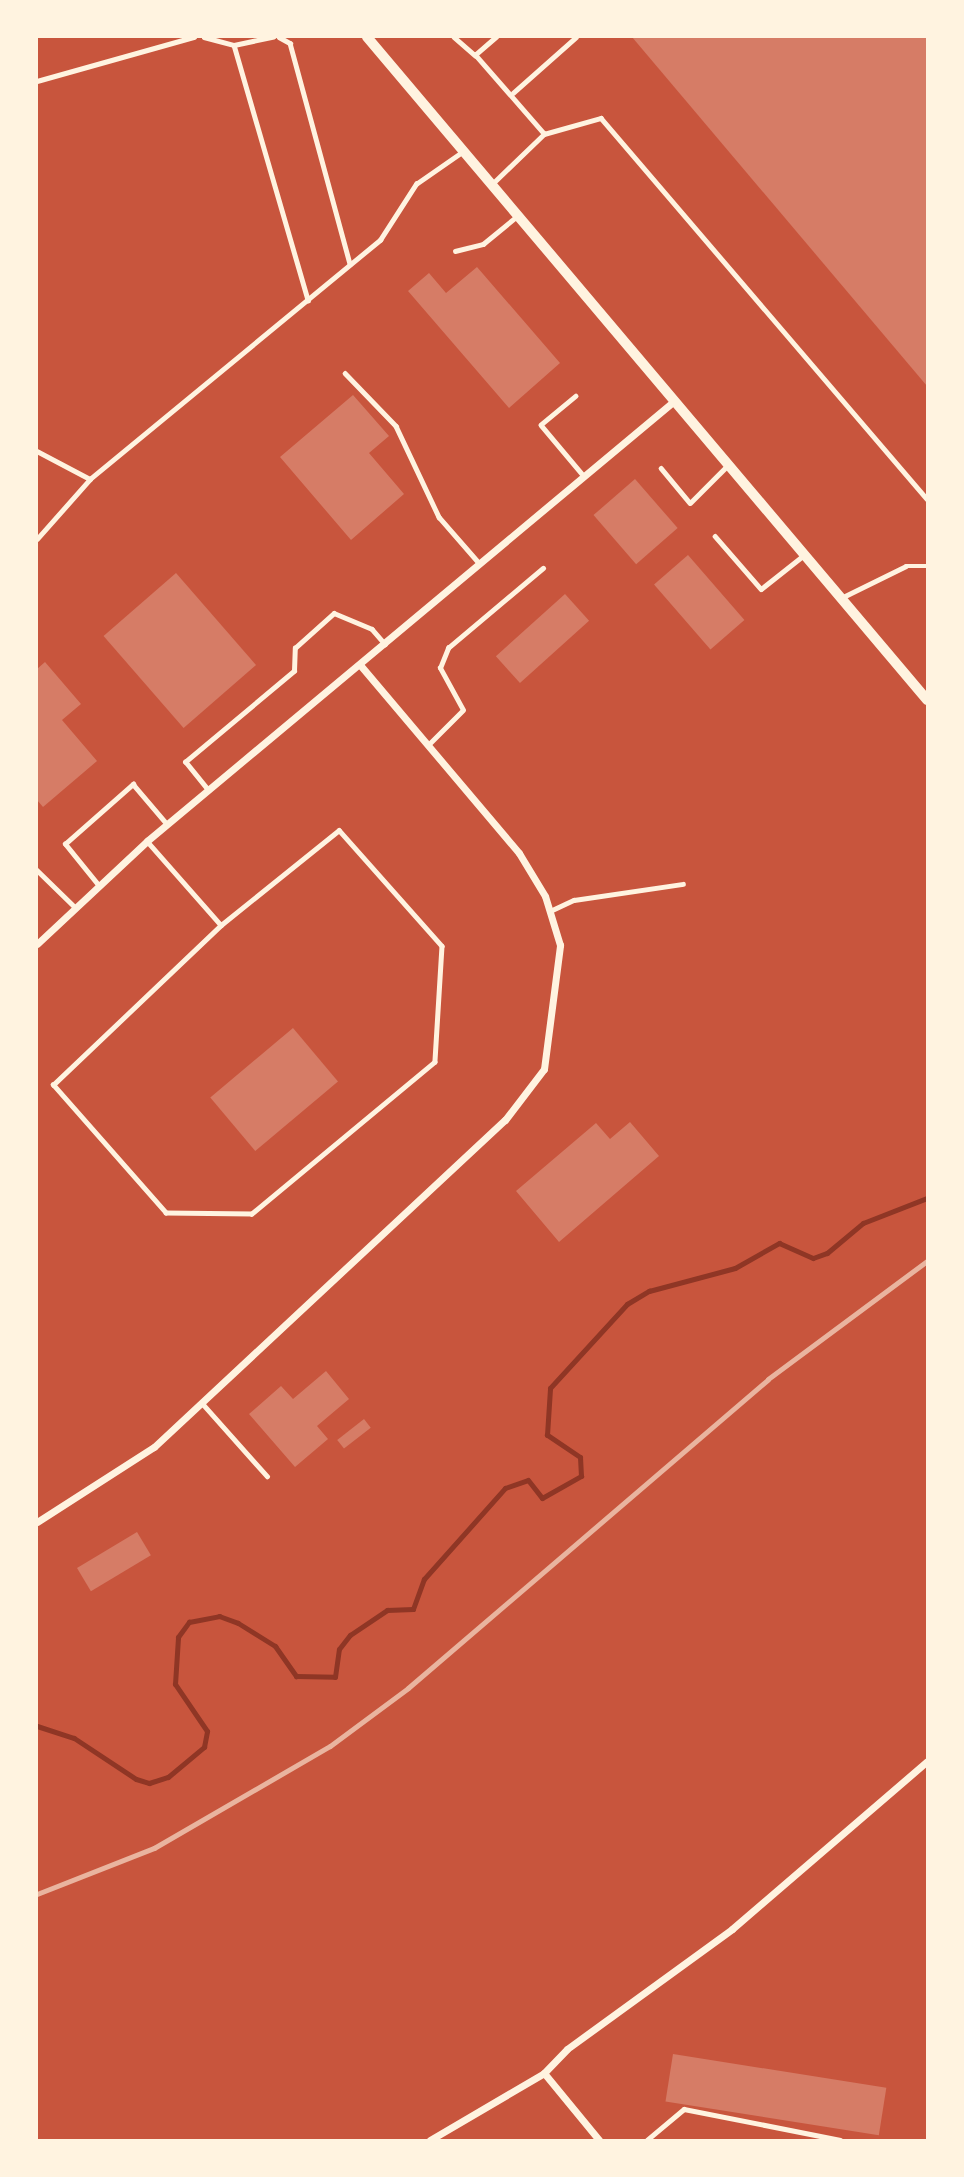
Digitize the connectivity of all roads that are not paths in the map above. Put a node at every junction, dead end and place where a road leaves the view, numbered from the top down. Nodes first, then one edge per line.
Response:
1 (194, 37) edge
2 (204, 37) edge
3 (273, 37) edge
4 (279, 37) edge
5 (367, 37) edge
6 (454, 37) edge
7 (496, 37) edge
8 (576, 37) edge
9 (234, 45) junction
10 (475, 55) junction
11 (37, 81) edge
12 (513, 93) junction
13 (544, 134) junction
14 (462, 152) junction
15 (491, 185) junction
16 (517, 216) junction
17 (455, 251) dead end
18 (350, 264) junction
19 (308, 300) junction
20 (345, 373) dead end
21 (576, 396) dead end
22 (674, 401) junction
23 (37, 451) edge
24 (728, 465) junction
25 (661, 468) dead end
26 (584, 477) junction
27 (90, 479) junction
28 (927, 499) edge
29 (715, 536) dead end
30 (37, 539) edge
31 (804, 554) junction
32 (480, 564) junction
33 (927, 566) edge
34 (543, 568) dead end
35 (841, 598) junction
36 (385, 645) junction
37 (361, 666) junction
38 (927, 700) edge
39 (428, 745) junction
40 (209, 790) junction
41 (167, 824) junction
42 (147, 841) junction
43 (37, 870) edge
44 (683, 884) dead end
45 (99, 886) junction
46 (76, 908) junction
47 (550, 912) junction
48 (221, 925) junction
49 (37, 944) edge
50 (202, 1403) junction
51 (267, 1476) dead end
52 (37, 1522) edge
53 (927, 1761) edge
54 (544, 2073) junction
55 (430, 2140) edge
56 (599, 2140) edge
57 (647, 2140) edge
58 (840, 2140) edge

1 - 11 lane
2 - 9 lane
3 - 9 lane
4 - 18 lane
5 - 14 street
6 - 10 lane
7 - 10 lane
8 - 12 lane
9 - 19 lane
10 - 12 lane
12 - 13 lane
13 - 15 lane
13 - 28 lane
14 - 15 street
14 - 18 lane
15 - 16 street
16 - 17 lane
16 - 22 street
18 - 19 lane
19 - 27 lane
20 - 32 lane
21 - 26 lane
22 - 24 street
22 - 26 street
23 - 27 lane
24 - 25 lane
24 - 31 street
26 - 32 street
27 - 30 lane
29 - 31 lane
31 - 35 street
32 - 36 street
33 - 35 lane
34 - 39 lane
35 - 38 street
36 - 37 street
36 - 40 lane
37 - 39 street
37 - 40 street
39 - 47 street
40 - 41 street
41 - 42 street
41 - 45 lane
42 - 45 street
42 - 48 lane
43 - 46 lane
44 - 47 lane
45 - 46 street
46 - 49 street
47 - 50 street
48 - 48 lane
50 - 51 lane
50 - 52 street
53 - 54 street
54 - 55 street
54 - 56 street
57 - 58 lane

